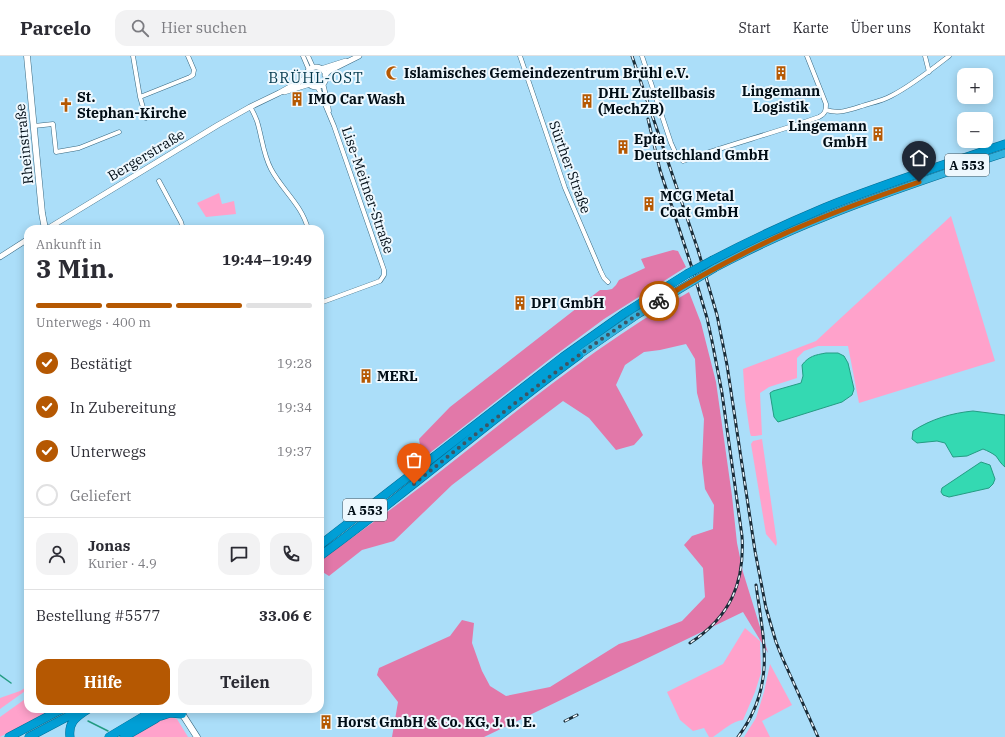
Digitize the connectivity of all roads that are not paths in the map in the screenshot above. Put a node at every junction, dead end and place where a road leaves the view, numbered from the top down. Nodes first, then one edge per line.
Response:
1 (27, 56) edge
2 (133, 56) edge
3 (188, 56) edge
4 (303, 56) edge
5 (308, 56) edge
6 (359, 56) edge
7 (520, 56) edge
8 (642, 56) edge
9 (807, 56) edge
10 (925, 56) edge
11 (949, 56) edge
12 (351, 60) junction
13 (311, 69) junction
14 (321, 69) junction
15 (929, 72) junction
16 (325, 75) junction
17 (306, 78) junction
18 (323, 83) junction
19 (310, 84) junction
20 (317, 86) junction
21 (279, 93) junction
22 (140, 97) junction
23 (250, 107) junction
24 (826, 110) junction
25 (329, 114) junction
26 (146, 118) dead end
27 (34, 126) junction
28 (119, 132) dead end
29 (1005, 144) edge
30 (1005, 152) edge
31 (159, 181) dead end
32 (45, 225) edge
33 (53, 225) edge
34 (182, 225) edge
35 (306, 225) edge
36 (24, 244) edge
37 (0, 257) edge
38 (714, 264) junction
39 (688, 278) junction
40 (608, 282) dead end
41 (324, 302) edge
42 (579, 355) joint
43 (324, 542) edge
44 (324, 553) edge
45 (54, 713) edge
46 (75, 713) edge
47 (82, 713) edge
48 (149, 713) edge
49 (163, 713) edge
50 (170, 713) edge
51 (181, 713) edge
52 (155, 719) junction
53 (9, 737) edge
54 (30, 737) edge
55 (70, 737) edge
56 (109, 737) edge
57 (124, 737) edge
58 (197, 737) edge

1 - 27 main road, Rheinstraße
2 - 22 street
3 - 22 street
4 - 13 street
5 - 13 street
6 - 12 street
7 - 40 street, Sürther Straße
8 - 24 street
9 - 24 street
10 - 15 street
11 - 15 street
12 - 14 street
12 - 16 street
13 - 14 street
13 - 17 street
14 - 16 street
15 - 24 street
16 - 18 street
17 - 19 street
17 - 21 street, Bergerstraße
18 - 20 street
18 - 25 street, Lise-Meitner-Straße
19 - 20 street
19 - 21 street, Bergerstraße
20 - 25 street, Lise-Meitner-Straße
21 - 23 street, Bergerstraße
22 - 26 street
23 - 33 street, Bergerstraße
23 - 35 street
25 - 41 street, Lise-Meitner-Straße
27 - 28 street
27 - 32 main road, Rheinstraße
29 - 38 highway, A 553
30 - 38 highway, A 553
31 - 34 street
36 - 37 street
38 - 39 highway, A 553, bridge
39 - 42 highway, A 553
39 - 43 highway, A 553
42 - 44 highway, A 553
45 - 53 highway
46 - 54 highway
47 - 55 highway
48 - 56 highway
49 - 52 highway
50 - 52 highway
51 - 58 main road
52 - 57 highway

